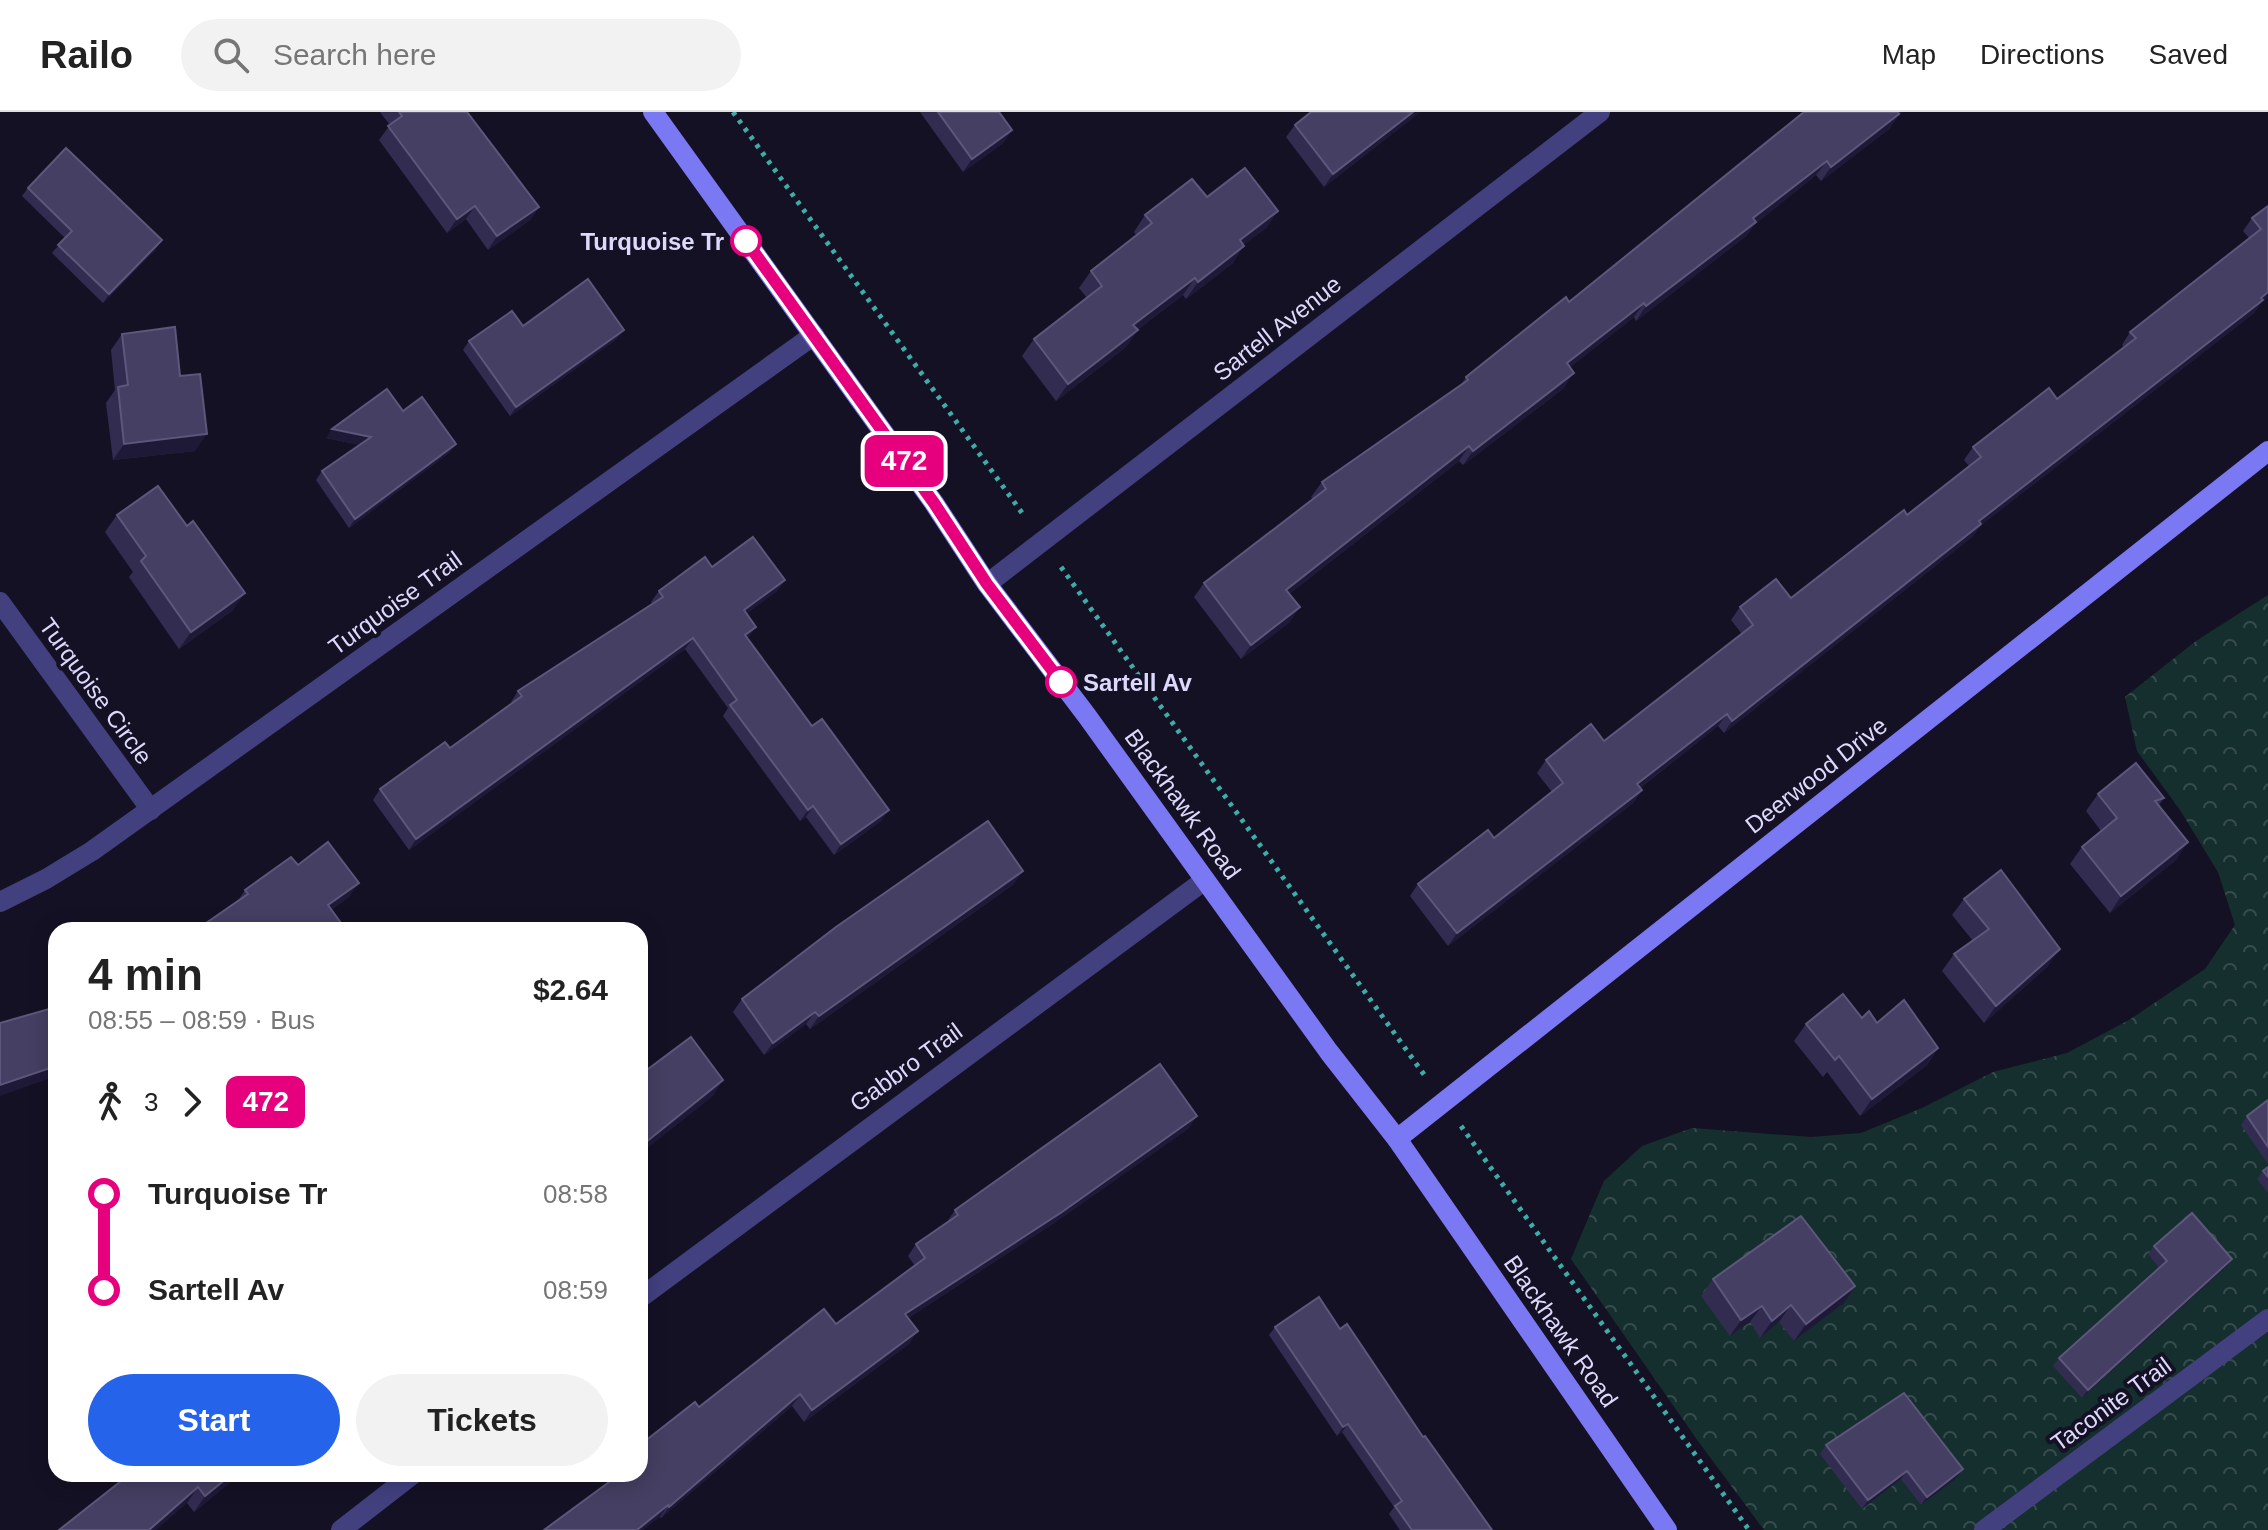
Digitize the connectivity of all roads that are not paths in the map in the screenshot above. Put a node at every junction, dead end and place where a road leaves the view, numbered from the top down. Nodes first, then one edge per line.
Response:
1 (653, 112) edge
2 (1600, 112) edge
3 (814, 335) junction
4 (2268, 451) edge
5 (987, 584) junction
6 (0, 602) edge
7 (151, 810) junction
8 (1205, 880) junction
9 (0, 902) edge
10 (1397, 1139) junction
11 (648, 1292) edge
12 (2268, 1319) edge
13 (403, 1482) edge
14 (341, 1530) edge
15 (1667, 1530) edge
16 (1984, 1530) edge

1 - 3 street, Blackhawk Road
2 - 5 street, Sartell Avenue
3 - 5 street, Blackhawk Road
3 - 7 street, Turquoise Trail
4 - 10 street, Deerwood Drive
5 - 8 street, Blackhawk Road
6 - 7 street, Turquoise Circle
7 - 9 street, Turquoise Trail
8 - 10 street, Blackhawk Road
8 - 11 street, Gabbro Trail
10 - 15 street, Blackhawk Road
12 - 16 street, Taconite Trail
13 - 14 street

